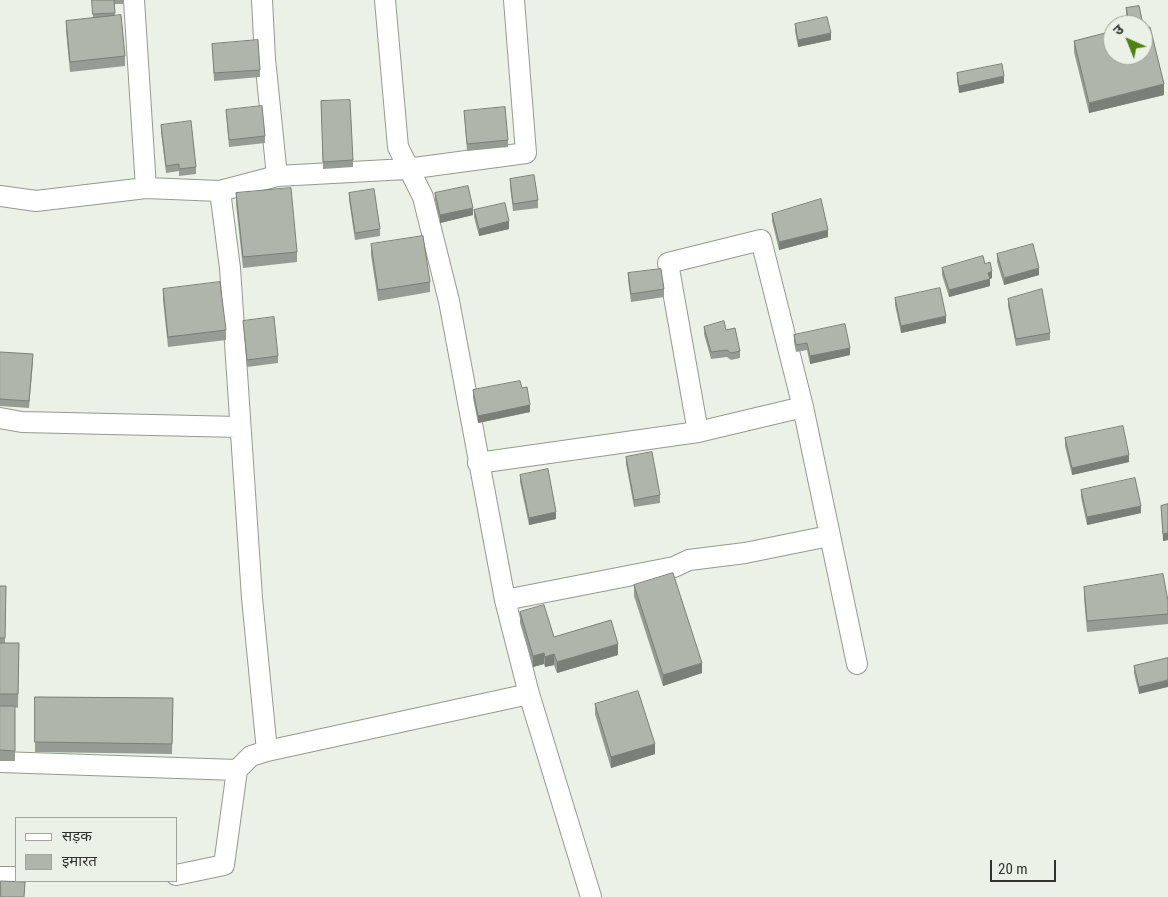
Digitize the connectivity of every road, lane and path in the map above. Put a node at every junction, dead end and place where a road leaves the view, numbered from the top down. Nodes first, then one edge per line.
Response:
1 (134, 0) edge
2 (262, 0) edge
3 (385, 0) edge
4 (514, 0) edge
5 (408, 169) junction
6 (277, 176) junction
7 (146, 188) junction
8 (220, 190) junction
9 (0, 196) edge
10 (803, 407) junction
11 (0, 418) edge
12 (240, 427) junction
13 (698, 432) junction
14 (478, 463) junction
15 (830, 536) junction
16 (505, 600) junction
17 (857, 664) dead end
18 (528, 694) junction
19 (267, 750) junction
20 (0, 762) edge
21 (237, 770) junction
22 (178, 875) edge
23 (0, 877) edge
24 (15, 877) edge
25 (591, 897) edge

1 - 7 street
2 - 6 street
3 - 5 street
4 - 5 street
5 - 6 street
5 - 14 street
6 - 8 street
7 - 8 street
7 - 9 street
8 - 12 street
10 - 13 street
10 - 13 street
10 - 15 street
11 - 12 street
12 - 19 street
13 - 14 street
14 - 16 street
15 - 16 street
15 - 17 street
16 - 18 street
18 - 19 street
18 - 25 street
19 - 21 street
20 - 21 street
21 - 22 street
23 - 24 street

